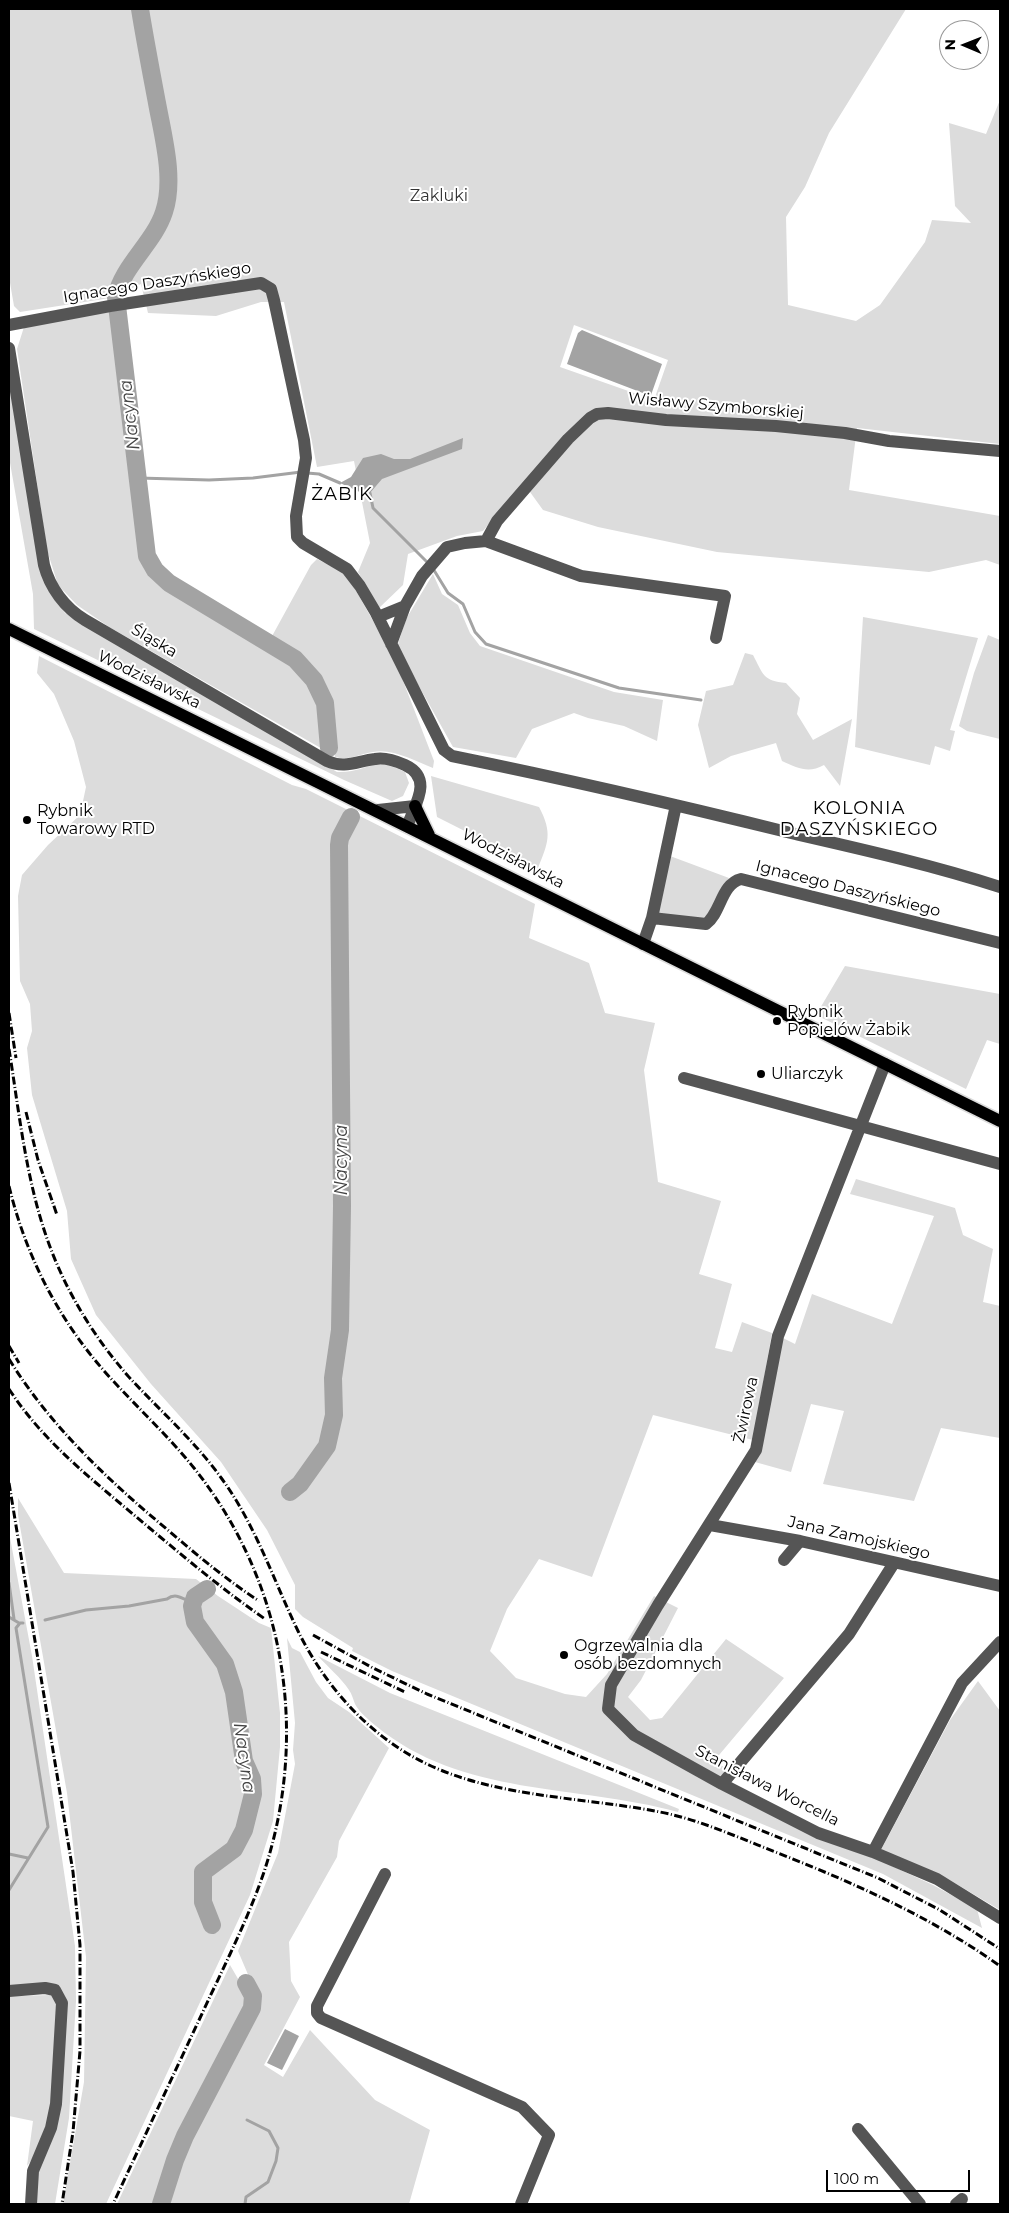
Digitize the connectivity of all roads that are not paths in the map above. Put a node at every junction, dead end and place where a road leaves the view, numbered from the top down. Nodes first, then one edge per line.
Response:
1 (9, 325) edge
2 (9, 348) edge
3 (1000, 451) edge
4 (486, 541) junction
5 (405, 606) junction
6 (378, 617) junction
7 (9, 629) edge
8 (716, 638) dead end
9 (391, 644) junction
10 (676, 805) junction
11 (415, 806) junction
12 (378, 810) junction
13 (408, 824) junction
14 (428, 835) junction
15 (998, 886) edge
16 (652, 918) junction
17 (1000, 943) edge
18 (643, 944) junction
19 (885, 1064) junction
20 (684, 1078) dead end
21 (1000, 1121) edge
22 (860, 1125) junction
23 (1000, 1164) edge
24 (710, 1525) junction
25 (800, 1541) junction
26 (784, 1560) dead end
27 (894, 1563) junction
28 (1000, 1586) edge
29 (1000, 1642) edge
30 (608, 1709) joint
31 (722, 1784) junction
32 (873, 1852) junction
33 (385, 1874) dead end
34 (1000, 1918) edge
35 (9, 1991) edge
36 (858, 2129) dead end
37 (31, 2204) edge
38 (521, 2204) edge
39 (920, 2204) edge

1 - 6 street, Ignacego Daszyńskiego
2 - 11 street, Śląska
3 - 4 street, Wisławy Szymborskiej
4 - 5 street
4 - 8 street
5 - 6 street
5 - 9 street
6 - 9 street, Ignacego Daszyńskiego
7 - 12 main road, Wodzisławska
9 - 10 street, Ignacego Daszyńskiego
10 - 15 street, Ignacego Daszyńskiego
10 - 16 street
11 - 12 street
11 - 13 street, Śląska
11 - 14 main road
12 - 13 main road, Wodzisławska
13 - 14 main road, Wodzisławska
14 - 18 main road, Wodzisławska
16 - 17 street, Ignacego Daszyńskiego
16 - 18 street
18 - 19 main road, Wodzisławska
19 - 21 main road, Wodzisławska
19 - 22 street, Żwirowa
20 - 22 street
22 - 23 street
22 - 24 street, Żwirowa
24 - 25 street, Jana Zamojskiego
24 - 30 street, Żwirowa
25 - 26 street
25 - 27 street, Jana Zamojskiego
27 - 28 street, Jana Zamojskiego
27 - 31 street
29 - 32 street
30 - 31 street, Stanisława Worcella
31 - 32 street, Stanisława Worcella
32 - 34 street, Stanisława Worcella
33 - 38 street
35 - 37 street
36 - 39 street

